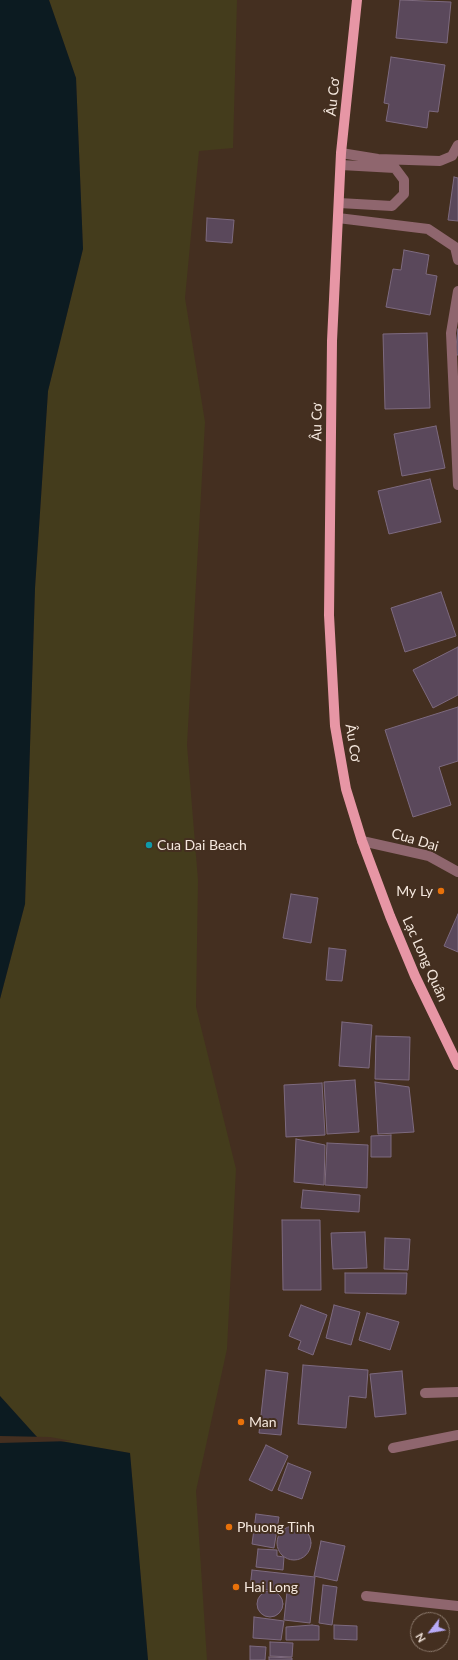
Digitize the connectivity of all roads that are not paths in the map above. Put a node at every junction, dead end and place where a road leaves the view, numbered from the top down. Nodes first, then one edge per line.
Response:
1 (357, 0) edge
2 (458, 145) edge
3 (342, 153) junction
4 (341, 165) junction
5 (339, 203) junction
6 (338, 218) junction
7 (458, 260) edge
8 (458, 291) edge
9 (458, 485) edge
10 (362, 841) junction
11 (457, 871) edge
12 (458, 1065) edge
13 (458, 1392) edge
14 (425, 1393) dead end
15 (458, 1435) edge
16 (393, 1448) dead end
17 (366, 1596) dead end
18 (458, 1606) edge

1 - 3 main road, Âu Cơ
2 - 3 street
3 - 4 main road, Âu Cơ
4 - 5 main road, Âu Cơ
4 - 5 street
5 - 6 main road, Âu Cơ
6 - 7 street
6 - 10 main road, Âu Cơ
8 - 9 street
10 - 11 street, Cua Dai
10 - 12 main road, Lạc Long Quân
13 - 14 street
15 - 16 street
17 - 18 street

